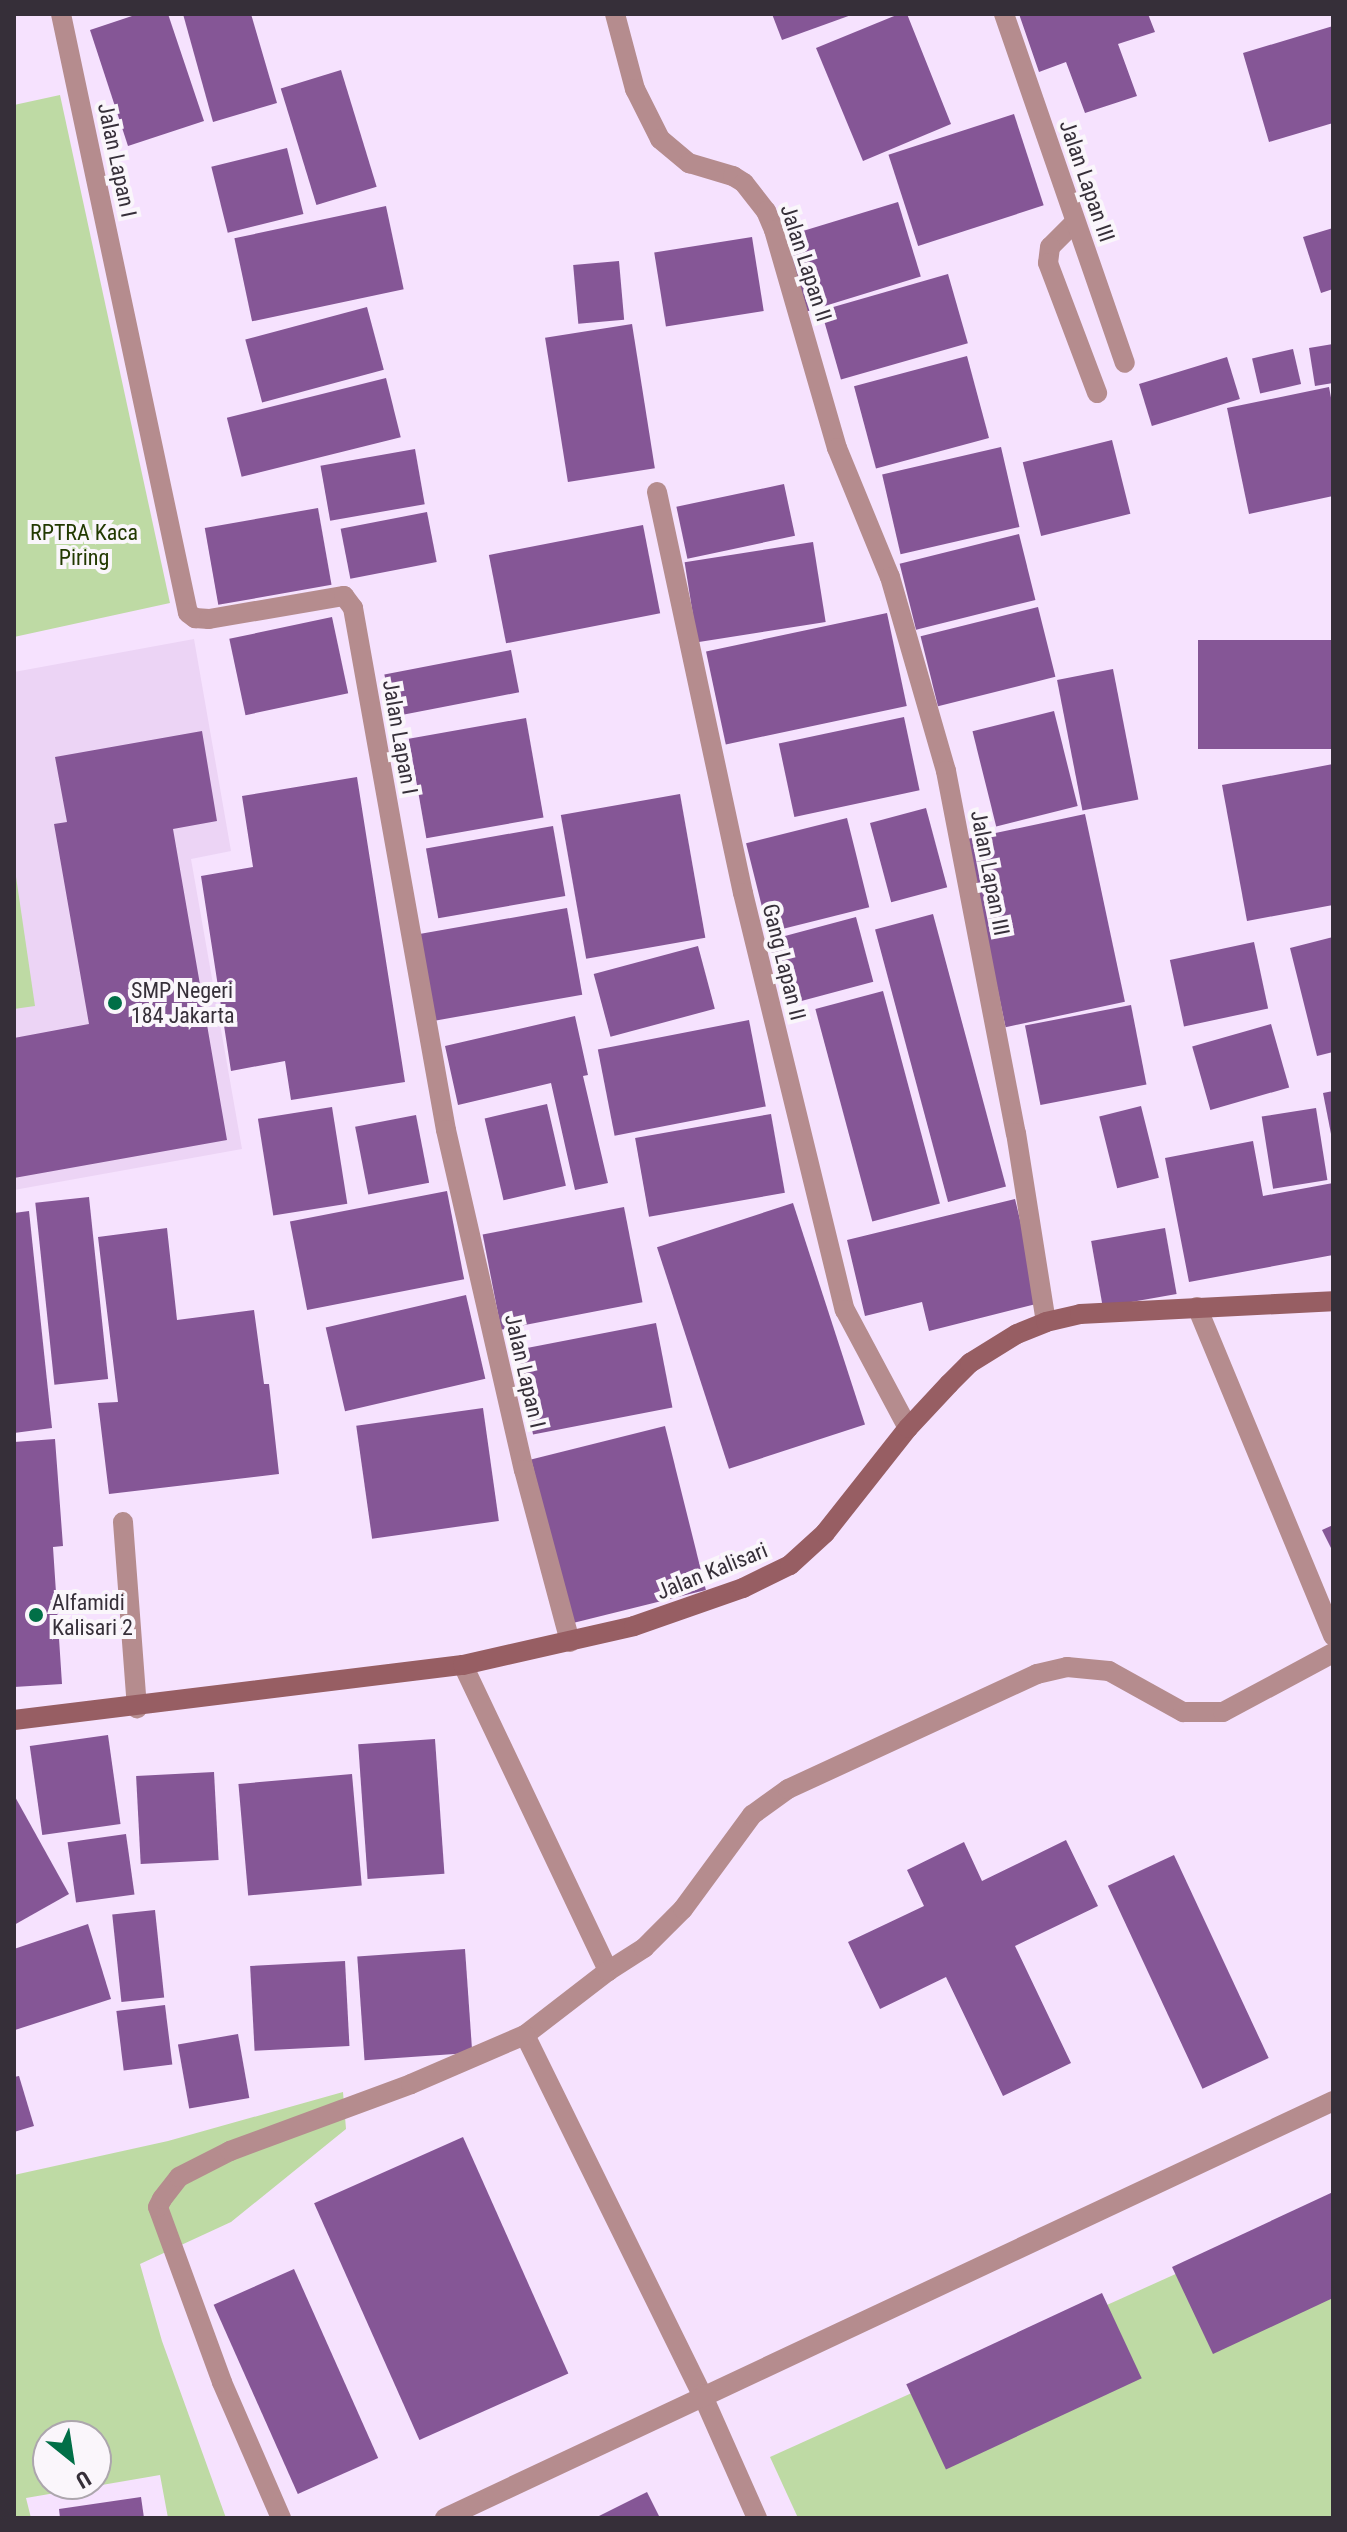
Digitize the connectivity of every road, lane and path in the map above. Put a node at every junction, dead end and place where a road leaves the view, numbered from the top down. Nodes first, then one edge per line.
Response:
1 (61, 14) edge
2 (615, 14) edge
3 (1004, 14) edge
4 (1075, 222) junction
5 (1125, 363) dead end
6 (1097, 393) dead end
7 (837, 448) joint
8 (657, 492) dead end
9 (1333, 1301) edge
10 (1197, 1307) junction
11 (1046, 1322) junction
12 (908, 1428) junction
13 (123, 1522) dead end
14 (1333, 1636) edge
15 (570, 1642) junction
16 (1333, 1653) edge
17 (463, 1665) junction
18 (137, 1708) junction
19 (14, 1720) edge
20 (608, 1971) junction
21 (525, 2035) junction
22 (1333, 2101) edge
23 (702, 2394) junction
24 (281, 2518) edge
25 (445, 2518) edge
26 (757, 2518) edge

1 - 15 street, Jalan Lapan I
2 - 7 street, Jalan Lapan II
3 - 4 street, Jalan Lapan III
4 - 5 street, Jalan Lapan III
4 - 6 street
7 - 11 street, Jalan Lapan III
8 - 12 street, Gang Lapan II
9 - 10 street, Jalan Kalisari
10 - 11 street, Jalan Kalisari
10 - 14 street
11 - 12 street, Jalan Kalisari
12 - 15 street, Jalan Kalisari
13 - 18 street
15 - 17 street, Jalan Kalisari
16 - 20 street
17 - 18 street, Jalan Kalisari
17 - 20 street
18 - 19 street, Jalan Kalisari
20 - 21 street
21 - 23 street
21 - 24 street
22 - 23 street
23 - 25 street
23 - 26 street

